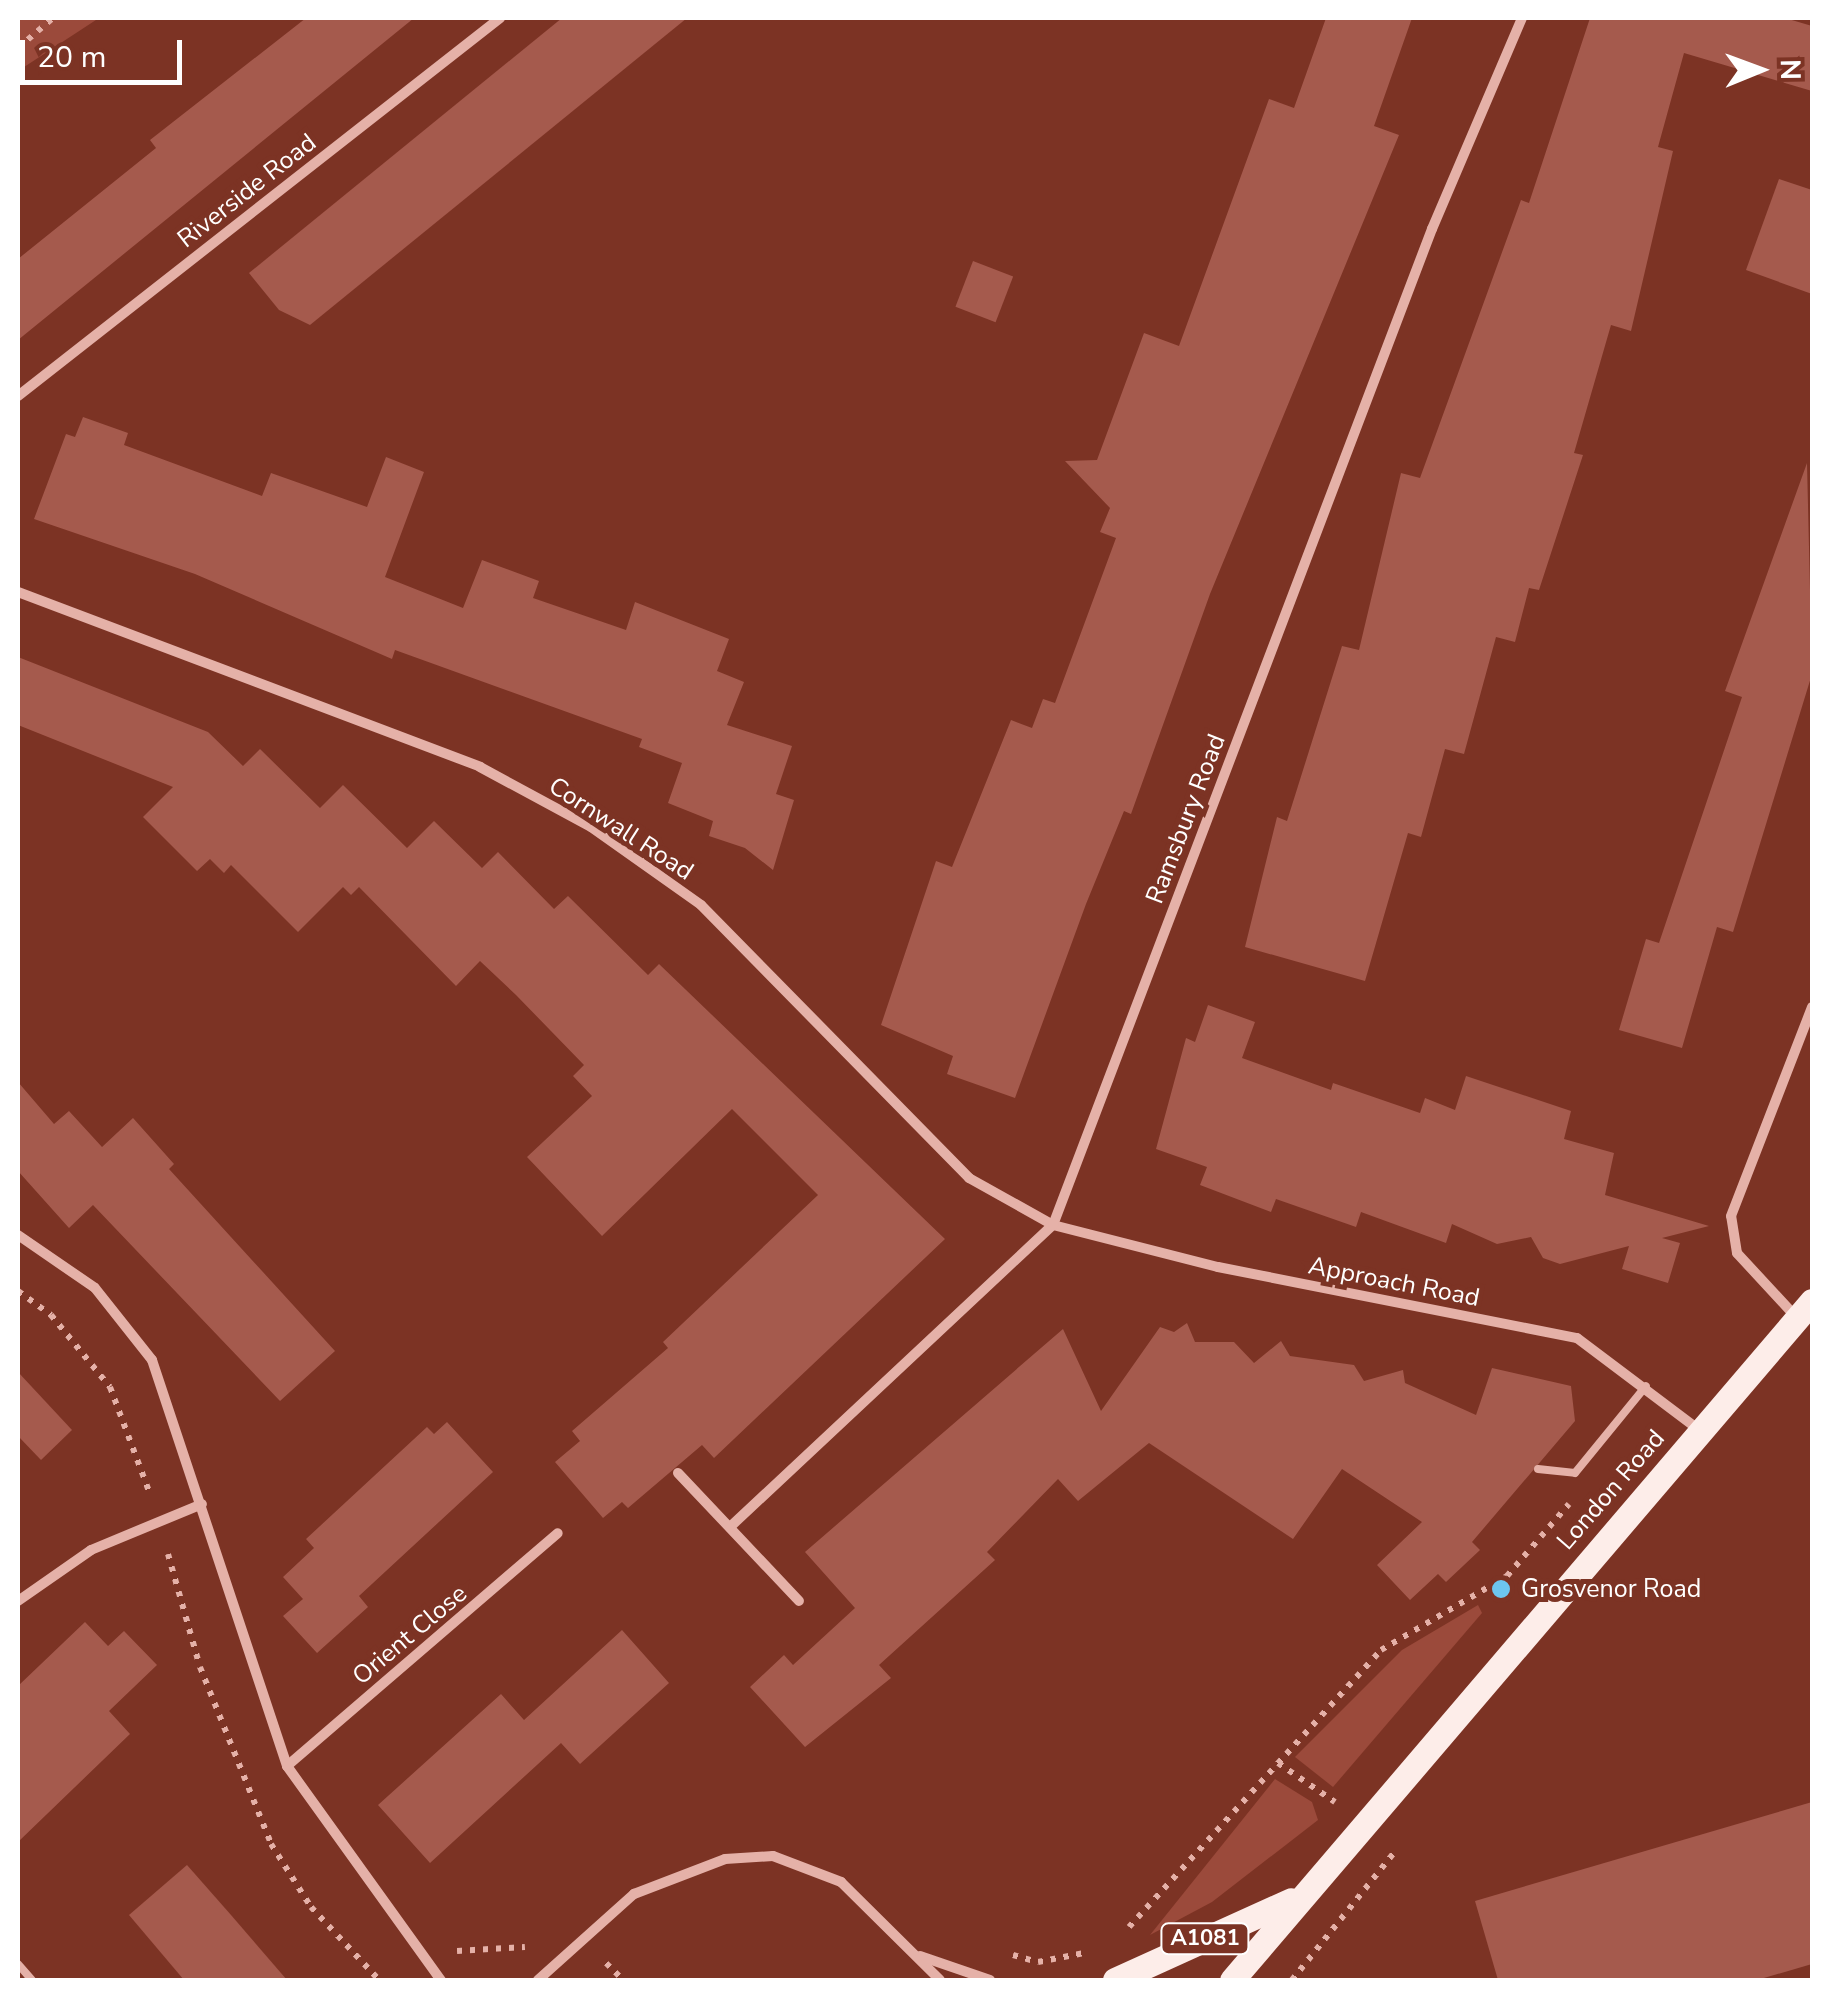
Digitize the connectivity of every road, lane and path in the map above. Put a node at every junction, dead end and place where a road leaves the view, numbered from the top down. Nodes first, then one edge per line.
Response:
1 (52, 18) edge
2 (500, 18) edge
3 (1522, 18) edge
4 (18, 48) edge
5 (18, 396) edge
6 (18, 592) edge
7 (1812, 1008) edge
8 (1052, 1226) junction
9 (18, 1236) edge
10 (1805, 1310) edge
11 (1646, 1386) junction
12 (1701, 1432) junction
13 (1538, 1469) dead end
14 (678, 1472) dead end
15 (1575, 1472) junction
16 (202, 1504) junction
17 (730, 1528) junction
18 (558, 1533) dead end
19 (18, 1601) edge
20 (799, 1601) dead end
21 (287, 1766) junction
22 (271, 1844) dead end
23 (1296, 1898) junction
24 (1118, 1937) dead end
25 (532, 1947) dead end
26 (1093, 1949) dead end
27 (993, 1950) dead end
28 (919, 1956) junction
29 (18, 1964) edge
30 (430, 1968) junction
31 (32, 1980) edge
32 (378, 1980) edge
33 (440, 1980) edge
34 (538, 1980) edge
35 (940, 1980) edge
36 (990, 1980) edge
37 (1114, 1980) edge
38 (1232, 1980) edge

1 - 4 path
2 - 5 street, Riverside Road
3 - 8 street, Ramsbury Road
6 - 8 street, Cornwall Road
7 - 10 street
8 - 11 street, Approach Road
8 - 17 street, Ramsbury Road
9 - 16 street
10 - 12 main road, London Road / A1081
11 - 12 street, Approach Road
11 - 15 lane
12 - 23 main road, London Road / A1081
13 - 15 lane
14 - 17 street
15 - 24 path
16 - 19 street
16 - 21 street
17 - 20 street
18 - 21 street, Orient Close
21 - 30 street
22 - 32 path
23 - 37 main road, London Road / A1081
23 - 38 main road, London Road / A1081
25 - 30 path
26 - 27 path
28 - 34 street
28 - 35 street
28 - 36 street
29 - 31 lane
30 - 33 street

